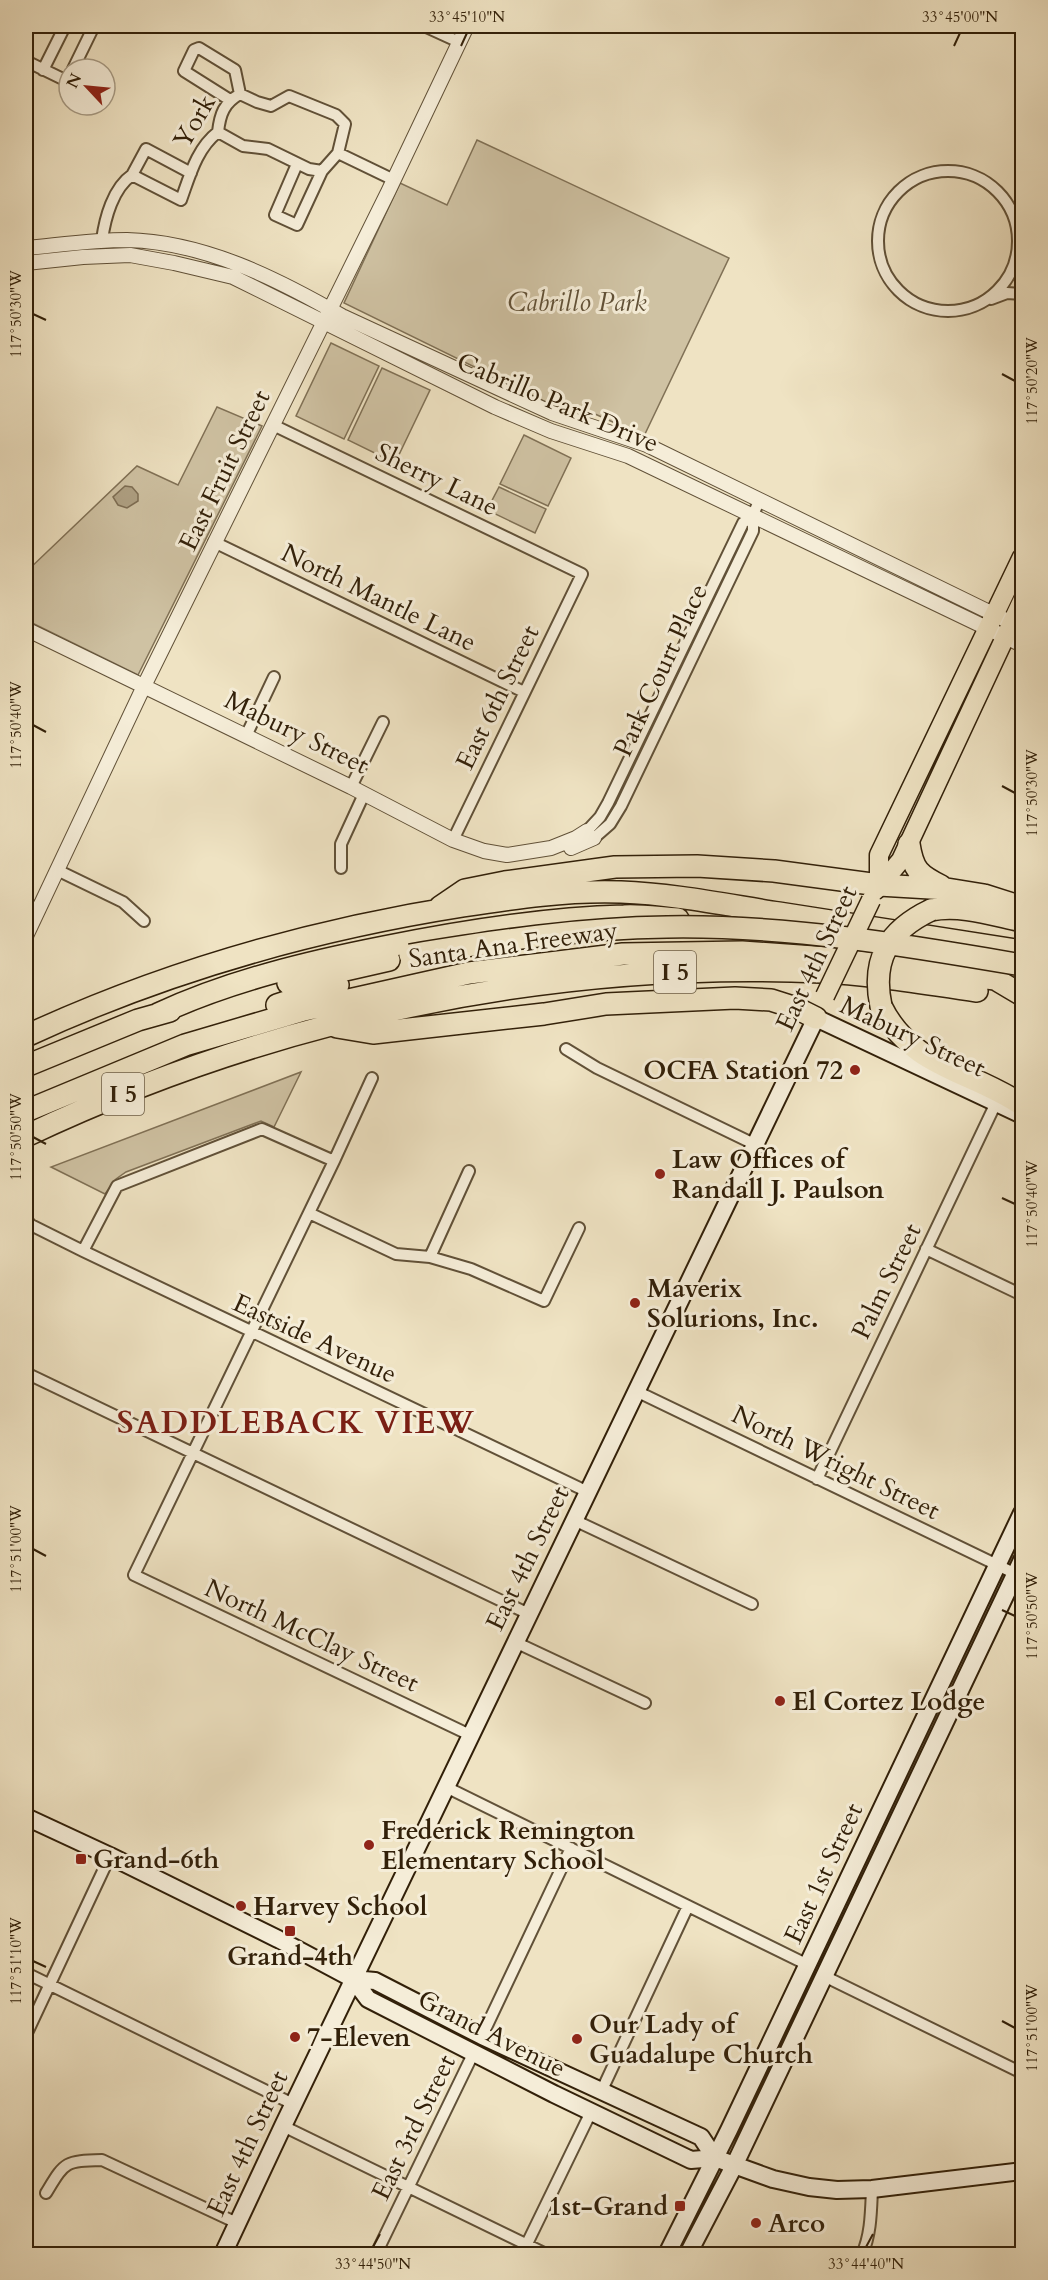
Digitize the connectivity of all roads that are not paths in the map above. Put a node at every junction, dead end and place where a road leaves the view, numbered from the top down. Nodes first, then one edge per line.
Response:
1 (65, 26) edge
2 (94, 26) edge
3 (424, 26) edge
4 (467, 26) edge
5 (459, 42) junction
6 (79, 57) edge
7 (26, 63) edge
8 (43, 70) junction
9 (57, 76) edge
10 (235, 97) junction
11 (218, 132) junction
12 (338, 153) junction
13 (297, 164) junction
14 (322, 171) junction
15 (191, 172) junction
16 (132, 175) junction
17 (394, 180) junction
18 (102, 240) junction
19 (1020, 244) edge
20 (26, 248) edge
21 (26, 263) edge
22 (1023, 294) edge
23 (985, 300) junction
24 (330, 309) junction
25 (323, 322) junction
26 (502, 391) junction
27 (495, 407) junction
28 (273, 425) junction
29 (759, 501) junction
30 (753, 515) junction
31 (214, 542) junction
32 (1023, 557) edge
33 (582, 574) joint
34 (1023, 601) edge
35 (992, 621) junction
36 (26, 629) edge
37 (1014, 629) edge
38 (1023, 645) edge
39 (274, 677) dead end
40 (144, 686) junction
41 (524, 692) junction
42 (383, 722) dead end
43 (246, 736) junction
44 (358, 790) junction
45 (591, 834) joint
46 (453, 840) junction
47 (909, 844) junction
48 (342, 868) dead end
49 (57, 870) junction
50 (947, 889) junction
51 (875, 892) junction
52 (26, 903) edge
53 (1023, 907) edge
54 (39, 910) junction
55 (436, 910) junction
56 (773, 912) junction
57 (144, 921) dead end
58 (1023, 921) edge
59 (26, 936) edge
60 (1023, 951) edge
61 (411, 959) junction
62 (1023, 965) edge
63 (1023, 974) edge
64 (1023, 996) edge
65 (158, 1014) junction
66 (816, 1018) junction
67 (330, 1026) junction
68 (26, 1036) edge
69 (185, 1045) junction
70 (566, 1049) dead end
71 (26, 1066) edge
72 (372, 1078) dead end
73 (996, 1103) junction
74 (1023, 1105) edge
75 (26, 1111) edge
76 (1023, 1115) edge
77 (26, 1136) edge
78 (754, 1144) junction
79 (334, 1161) junction
80 (469, 1171) dead end
81 (309, 1213) junction
82 (26, 1220) edge
83 (579, 1228) dead end
84 (926, 1249) junction
85 (83, 1251) junction
86 (430, 1257) junction
87 (1023, 1295) edge
88 (252, 1333) junction
89 (26, 1373) edge
90 (636, 1391) junction
91 (193, 1453) junction
92 (817, 1479) junction
93 (588, 1492) junction
94 (1023, 1513) edge
95 (574, 1520) junction
96 (998, 1565) junction
97 (1019, 1567) edge
98 (752, 1604) dead end
99 (529, 1614) junction
100 (515, 1642) junction
101 (645, 1703) dead end
102 (470, 1735) junction
103 (446, 1787) junction
104 (26, 1817) edge
105 (571, 1848) junction
106 (110, 1856) junction
107 (844, 1888) junction
108 (688, 1906) junction
109 (808, 1965) junction
110 (26, 1973) edge
111 (824, 1976) junction
112 (353, 1979) junction
113 (49, 1984) junction
114 (26, 2035) edge
115 (482, 2036) junction
116 (474, 2052) junction
117 (1023, 2073) edge
118 (601, 2092) junction
119 (293, 2104) junction
120 (591, 2112) junction
121 (283, 2126) junction
122 (715, 2158) junction
123 (734, 2166) junction
124 (1023, 2171) edge
125 (408, 2189) junction
126 (872, 2189) junction
127 (46, 2193) dead end
128 (237, 2223) junction
129 (524, 2250) edge
130 (223, 2254) edge
131 (376, 2254) edge
132 (546, 2254) edge
133 (667, 2254) edge
134 (688, 2254) edge
135 (862, 2254) edge

1 - 8 street
2 - 6 street
3 - 5 street
4 - 5 street, East Fruit Street
5 - 17 street, East Fruit Street
7 - 8 street
8 - 9 street
10 - 10 street
10 - 11 street, York
10 - 12 street
11 - 13 street
11 - 15 street, York
12 - 14 street
12 - 17 street
13 - 14 street
13 - 14 street
15 - 16 street, York
15 - 16 street, York
16 - 18 street
17 - 24 street, East Fruit Street
18 - 20 street, Cabrillo Park Drive
18 - 24 street, Cabrillo Park Drive
19 - 23 street
19 - 23 street
21 - 25 street, Cabrillo Park Drive
22 - 23 street
24 - 25 street, East Fruit Street
24 - 26 street, Cabrillo Park Drive
25 - 27 street, Cabrillo Park Drive
25 - 28 street, East Fruit Street
26 - 27 street
26 - 29 street, Cabrillo Park Drive
27 - 30 street, Cabrillo Park Drive
28 - 31 street, East Fruit Street
28 - 33 street, Sherry Lane
29 - 30 street, Park Court Place
29 - 35 street, Cabrillo Park Drive
30 - 35 street, Cabrillo Park Drive
30 - 45 street, Park Court Place
31 - 40 street, East Fruit Street
31 - 41 street, North Mantle Lane
32 - 35 main road, East 4th Street
33 - 41 street, East 6th Street
34 - 37 main road, East 4th Street
35 - 37 street, Cabrillo Park Drive
35 - 51 main road, East 4th Street
36 - 40 street, Mabury Street
37 - 38 street, Cabrillo Park Drive
37 - 47 main road, East 4th Street
39 - 43 street
40 - 43 street, Mabury Street
40 - 49 street, East Fruit Street
41 - 46 street, East 6th Street
42 - 44 street
43 - 44 street, Mabury Street
44 - 46 street, Mabury Street
44 - 48 street
45 - 46 street, Mabury Street
47 - 50 highway
47 - 51 main road, East 4th Street
49 - 54 street, East Fruit Street
49 - 57 street
50 - 51 highway
50 - 53 highway
51 - 55 highway
51 - 66 main road, East 4th Street, bridge
52 - 54 street
54 - 59 street, East Fruit Street
55 - 56 highway, Santa Ana Freeway / I 5
55 - 68 highway, Santa Ana Freeway / I 5
56 - 60 highway, Santa Ana Freeway / I 5
56 - 65 highway, Santa Ana Freeway / I 5
58 - 74 highway, bridge
61 - 62 highway, bridge
61 - 63 highway, bridge
61 - 65 highway
61 - 69 highway
64 - 67 highway, Santa Ana Freeway / I 5
64 - 69 highway, Santa Ana Freeway / I 5
65 - 71 highway, I 5
66 - 67 highway
66 - 73 main road, Mabury Street
66 - 78 main road, East 4th Street
67 - 77 highway, Santa Ana Freeway / I 5
69 - 75 highway, Santa Ana Freeway
70 - 78 street
72 - 79 street
73 - 76 main road, Mabury Street
73 - 84 street, Palm Street
78 - 90 main road, East 4th Street
79 - 81 street
79 - 85 street
80 - 86 street
81 - 86 street
81 - 88 street
82 - 85 street, Eastside Avenue
83 - 86 street
84 - 87 street
84 - 92 street, Palm Street
85 - 88 street, Eastside Avenue
88 - 91 street
88 - 93 street, Eastside Avenue
89 - 91 street
90 - 92 street, North Wright Street
90 - 93 main road, East 4th Street
91 - 99 street
91 - 102 street, North McClay Street
92 - 96 street, North Wright Street
93 - 95 main road, East 4th Street
94 - 96 main road, East 1st Street
95 - 98 street
95 - 99 main road, East 4th Street
96 - 97 street, North Wright Street
96 - 107 main road, East 1st Street
97 - 111 main road, East 1st Street
99 - 100 main road, East 4th Street
100 - 101 street
100 - 102 main road, East 4th Street
102 - 103 main road, East 4th Street
103 - 105 street
103 - 112 main road, East 4th Street
104 - 106 main road, Grand Avenue
105 - 108 street
105 - 115 street, East 3rd Street
106 - 112 main road, Grand Avenue
106 - 113 street
107 - 109 main road, East 1st Street
107 - 111 main road
108 - 109 street
108 - 118 street
109 - 122 main road, East 1st Street
110 - 113 street
111 - 117 street
111 - 123 main road, East 1st Street
112 - 115 main road, Grand Avenue
112 - 116 main road, Grand Avenue
112 - 119 main road, East 4th Street
113 - 114 street
113 - 119 street
115 - 118 main road, Grand Avenue
116 - 120 main road, Grand Avenue
116 - 125 street, East 3rd Street
118 - 122 main road, Grand Avenue
119 - 121 main road, East 4th Street
120 - 122 main road, Grand Avenue
120 - 129 street
121 - 125 street
121 - 128 main road, East 4th Street
122 - 123 main road, Grand Avenue
122 - 133 main road, East 1st Street
123 - 126 main road, Grand Avenue
123 - 134 main road, East 1st Street
124 - 126 main road, Grand Avenue
125 - 129 street
125 - 131 street, East 3rd Street
126 - 135 street
127 - 128 street
128 - 130 main road, East 4th Street
129 - 132 street

